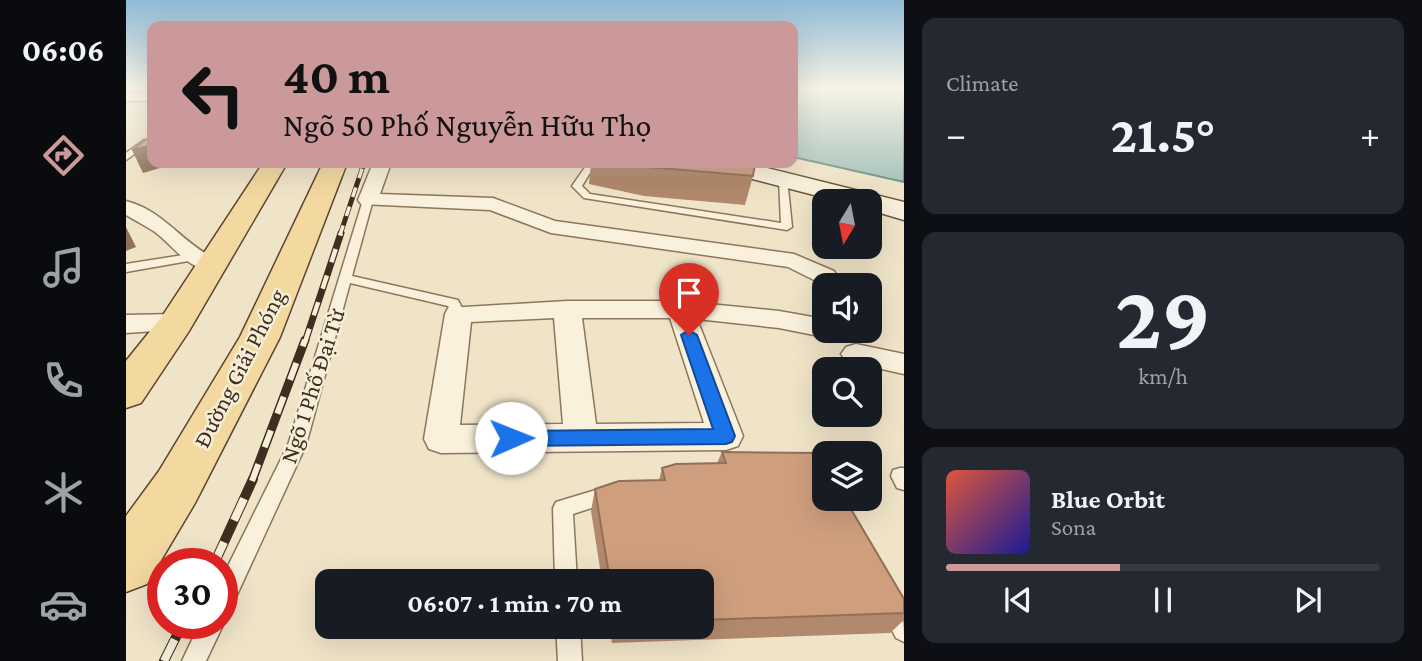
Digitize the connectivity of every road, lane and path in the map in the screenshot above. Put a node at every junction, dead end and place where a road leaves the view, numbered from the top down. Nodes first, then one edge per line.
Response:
1 (147, 142) edge
2 (126, 157) edge
3 (271, 168) edge
4 (333, 168) edge
5 (380, 168) edge
6 (589, 168) edge
7 (738, 168) edge
8 (785, 180) junction
9 (819, 189) edge
10 (368, 200) junction
11 (882, 205) edge
12 (126, 207) edge
13 (904, 211) edge
14 (576, 214) dead end
15 (204, 261) junction
16 (794, 261) junction
17 (126, 268) edge
18 (819, 273) edge
19 (347, 278) junction
20 (567, 309) junction
21 (680, 309) junction
22 (458, 314) junction
23 (176, 323) junction
24 (126, 324) edge
25 (812, 329) edge
26 (851, 343) edge
27 (904, 364) edge
28 (126, 392) edge
29 (582, 437) junction
30 (904, 475) edge
31 (904, 482) edge
32 (629, 488) edge
33 (126, 564) edge
34 (238, 568) edge
35 (566, 569) edge
36 (884, 594) edge
37 (904, 630) edge
38 (204, 639) edge
39 (569, 639) edge
40 (194, 661) edge
41 (570, 661) edge

1 - 2 lane
3 - 15 main road
4 - 33 main road, Đường Giải Phóng
5 - 10 street, Ngõ 1 Phố Đại Từ
6 - 8 lane
7 - 8 main road
8 - 9 main road
10 - 16 street
10 - 19 lane, Ngõ 1 Phố Đại Từ
11 - 13 main road
12 - 15 street
14 - 16 street
15 - 17 lane
15 - 23 main road
16 - 18 street
19 - 22 lane
19 - 34 lane, Ngõ 1 Phố Đại Từ
20 - 21 street
20 - 22 street
20 - 29 street
21 - 25 street
21 - 29 street
22 - 29 street
23 - 24 street
23 - 28 main road
26 - 27 street
30 - 31 lane
32 - 35 lane
36 - 37 lane
38 - 40 lane
39 - 41 lane

